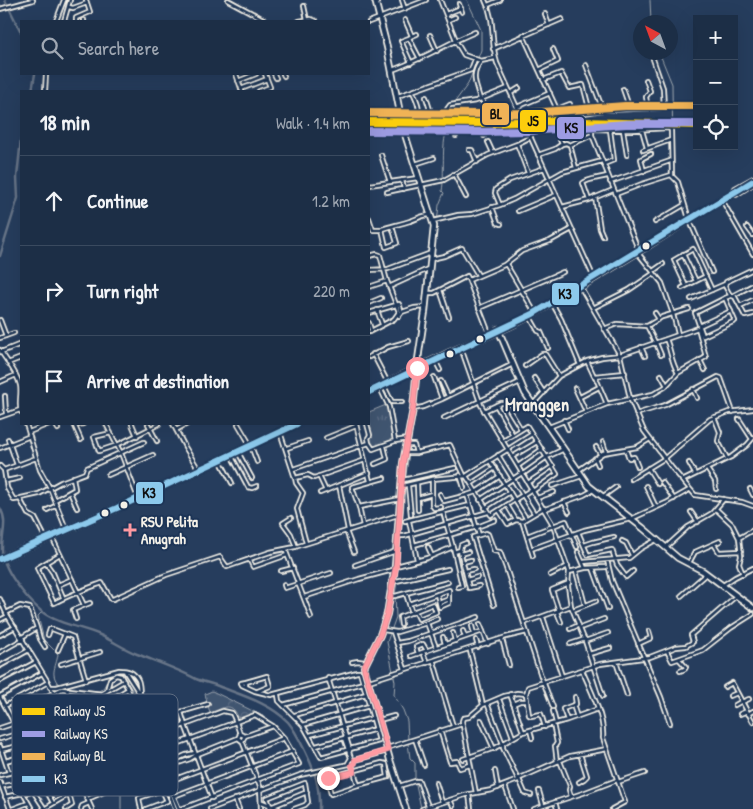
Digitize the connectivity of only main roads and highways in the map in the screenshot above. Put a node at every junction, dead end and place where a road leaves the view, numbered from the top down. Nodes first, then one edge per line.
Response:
1 (375, 0) edge
2 (752, 183) edge
3 (580, 286) junction
4 (532, 313) junction
5 (499, 330) junction
6 (471, 342) junction
7 (419, 366) junction
8 (386, 383) junction
9 (370, 391) edge
10 (370, 391) edge
11 (293, 425) edge
12 (0, 558) edge
13 (753, 608) edge
14 (406, 809) edge

1 - 7 main road
2 - 3 main road
3 - 4 main road
3 - 4 main road
4 - 5 main road
5 - 6 main road
5 - 6 main road
5 - 13 main road
6 - 7 main road
6 - 7 main road
7 - 8 main road
7 - 14 main road
8 - 9 main road
8 - 10 main road
11 - 12 main road

